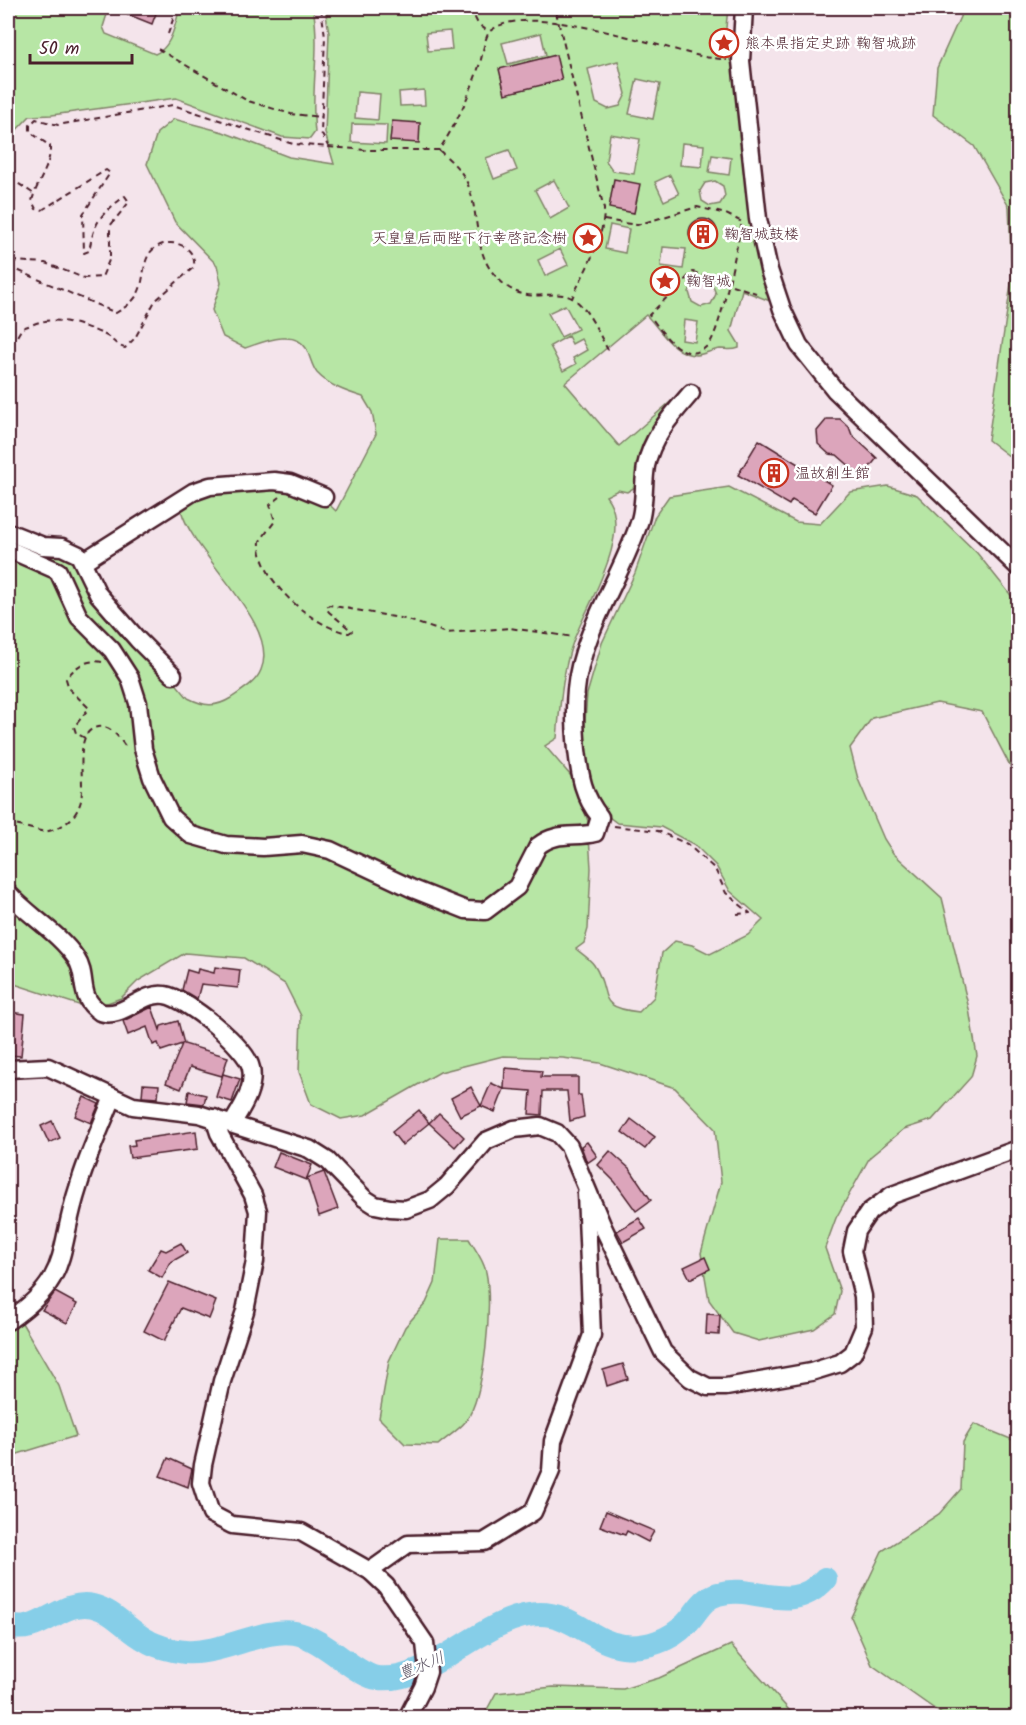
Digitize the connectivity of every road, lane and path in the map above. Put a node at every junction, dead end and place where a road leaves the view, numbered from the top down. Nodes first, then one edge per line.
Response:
1 (177, 8) edge
2 (321, 8) edge
3 (470, 8) edge
4 (744, 8) edge
5 (550, 10) dead end
6 (556, 12) junction
7 (566, 14) dead end
8 (496, 24) dead end
9 (627, 31) dead end
10 (489, 32) junction
11 (168, 34) dead end
12 (158, 49) dead end
13 (741, 61) junction
14 (322, 117) junction
15 (328, 147) junction
16 (439, 150) junction
17 (8, 156) edge
18 (34, 194) junction
19 (604, 220) junction
20 (728, 281) junction
21 (756, 293) dead end
22 (572, 298) junction
23 (8, 337) edge
24 (608, 350) dead end
25 (691, 393) dead end
26 (282, 494) dead end
27 (324, 497) dead end
28 (8, 532) edge
29 (8, 549) edge
30 (84, 561) junction
31 (1018, 567) edge
32 (578, 638) dead end
33 (173, 675) dead end
34 (129, 676) junction
35 (85, 738) junction
36 (128, 750) dead end
37 (8, 820) edge
38 (600, 820) junction
39 (8, 893) edge
40 (737, 914) dead end
41 (8, 1069) edge
42 (113, 1097) junction
43 (214, 1118) junction
44 (232, 1124) junction
45 (1018, 1149) edge
46 (587, 1186) junction
47 (8, 1321) edge
48 (370, 1571) junction
49 (407, 1718) edge

1 - 11 path
2 - 14 path
3 - 10 path
4 - 13 street
5 - 6 path
6 - 7 path
6 - 19 path
8 - 10 path
9 - 13 path
10 - 16 path
12 - 14 path
13 - 31 street
14 - 15 path
15 - 16 path
15 - 18 path
16 - 22 path
17 - 18 path
18 - 23 path
19 - 20 path
19 - 22 path
20 - 20 path
20 - 21 path
22 - 24 path
25 - 38 street
26 - 32 path
27 - 30 street
28 - 30 street
29 - 34 street
30 - 33 street
34 - 35 path
34 - 38 street
35 - 36 path
35 - 37 path
38 - 40 path
39 - 44 street
41 - 42 street
42 - 43 street
42 - 47 street
43 - 44 street
43 - 48 street
44 - 46 street
45 - 46 street
46 - 48 street
48 - 49 street

